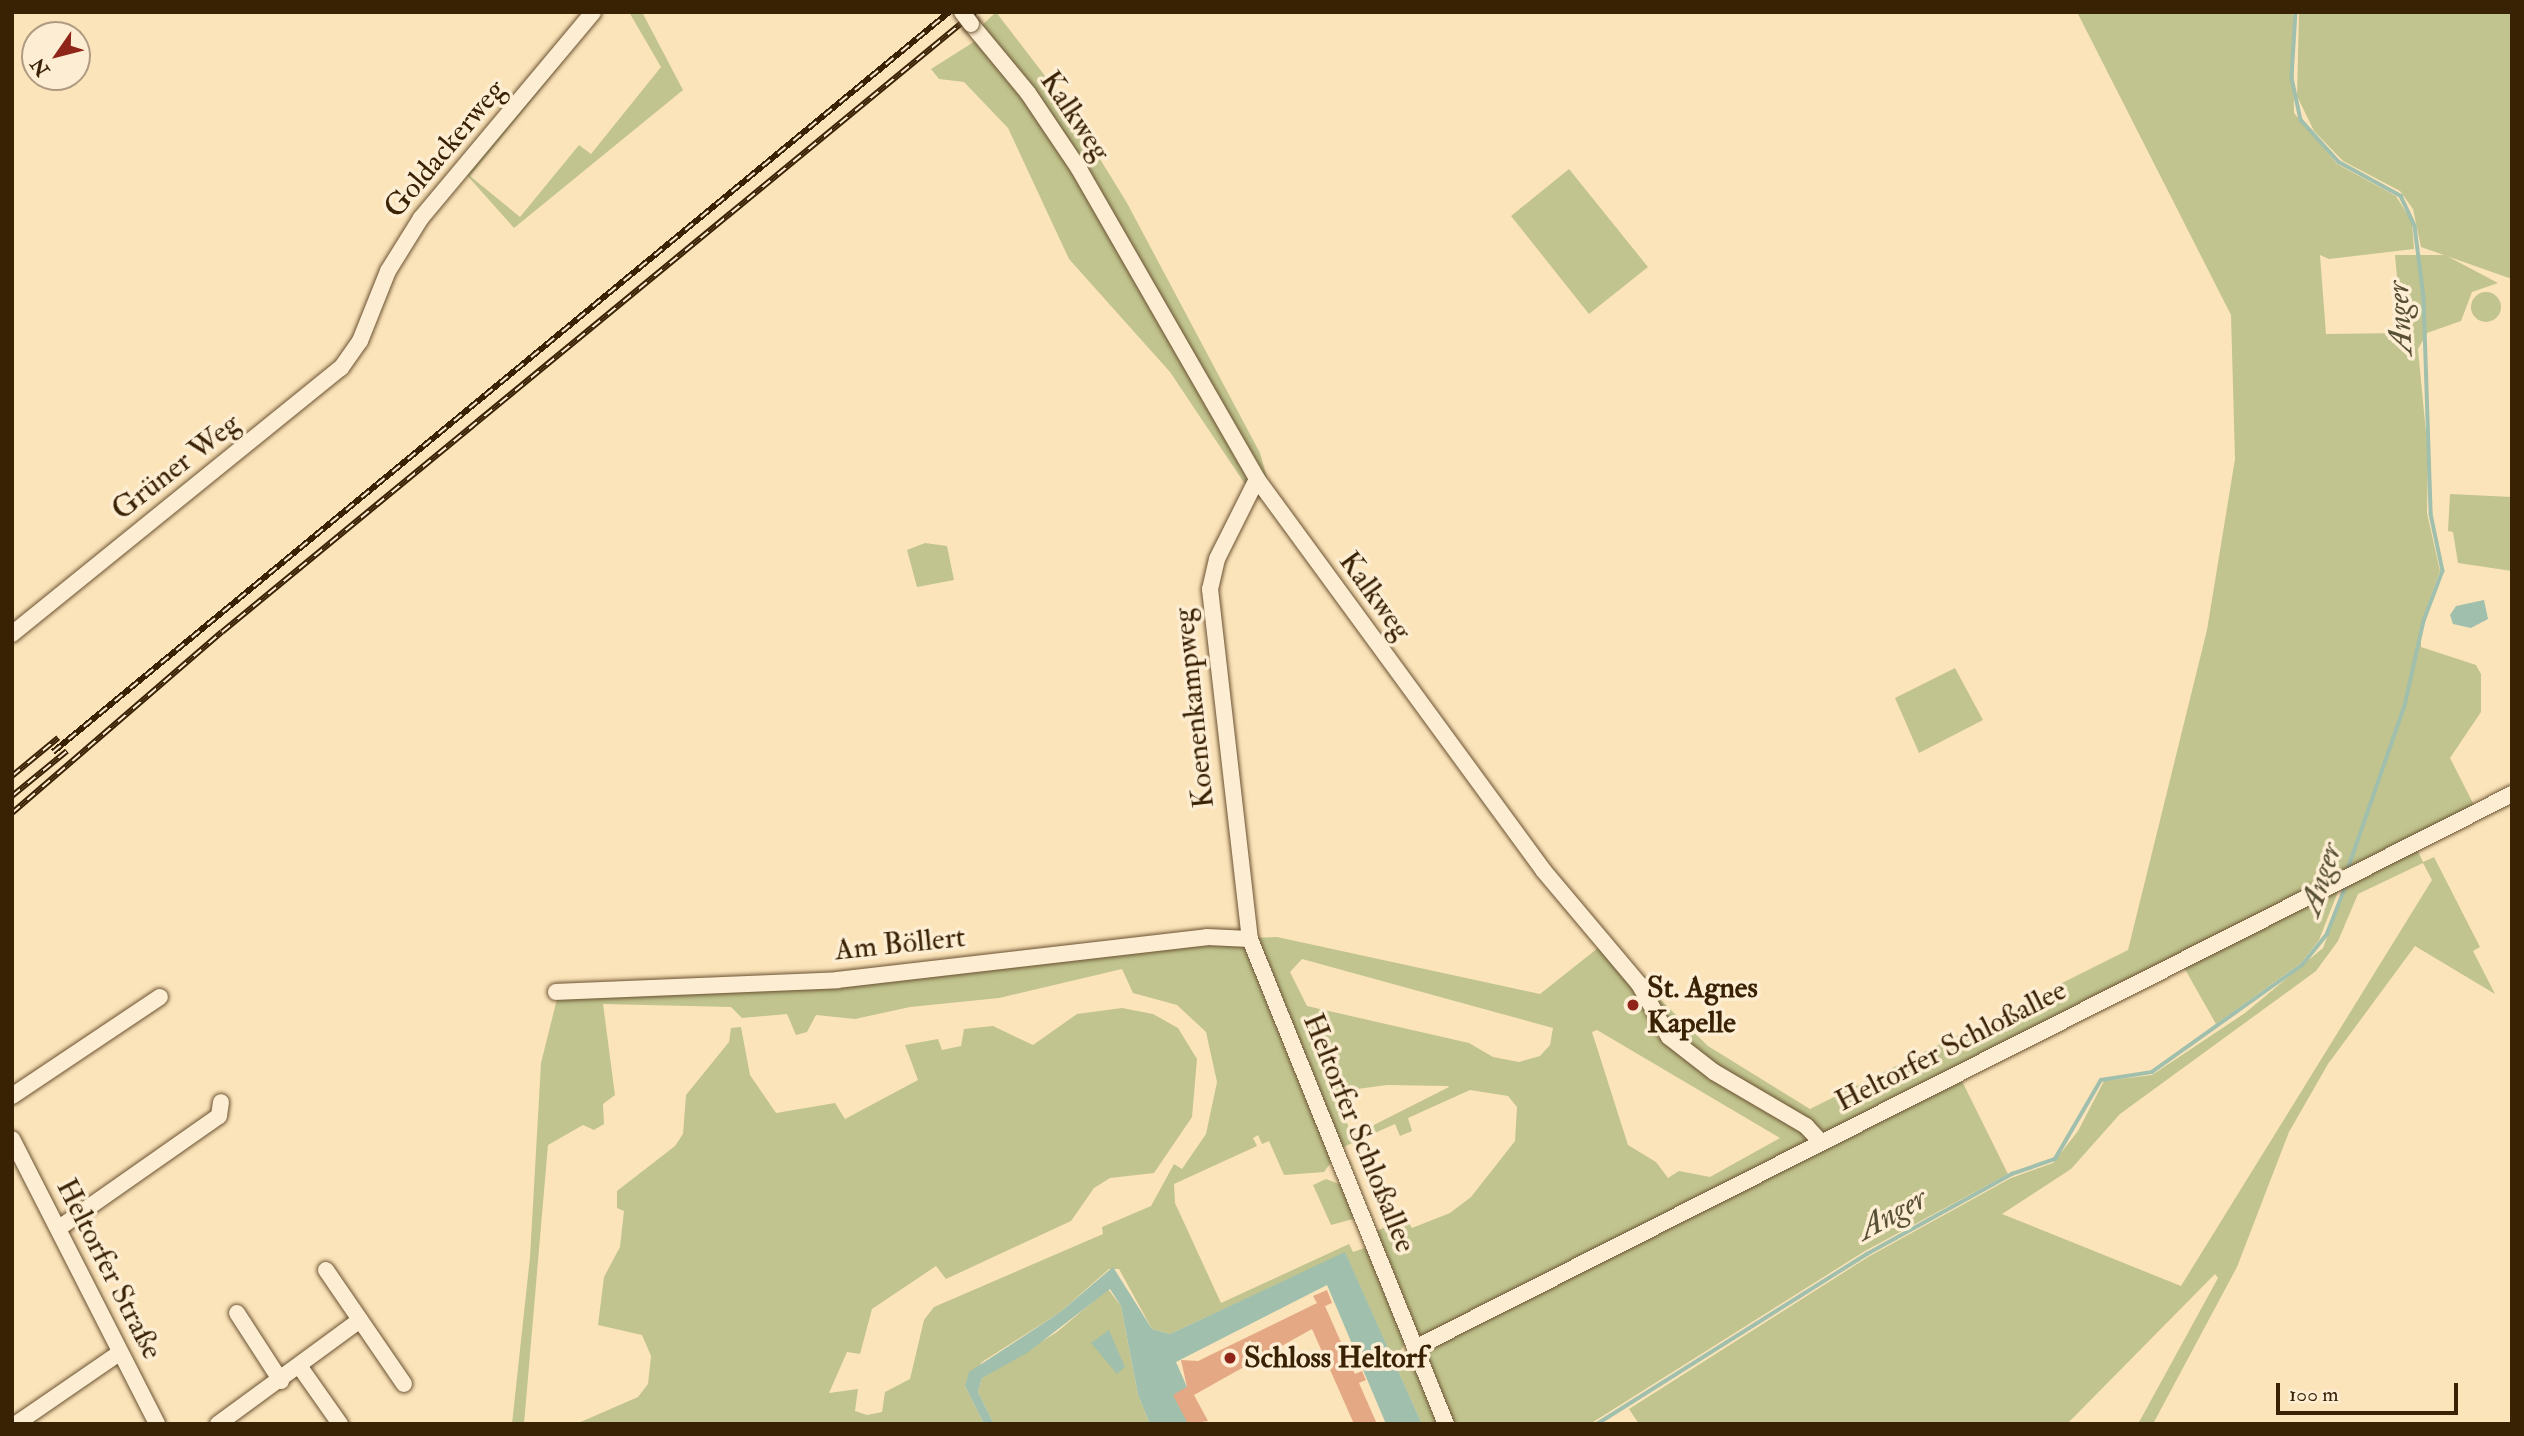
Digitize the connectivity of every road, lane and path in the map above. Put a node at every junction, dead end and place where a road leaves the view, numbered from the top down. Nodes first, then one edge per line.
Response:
1 (593, 12) edge
2 (966, 18) edge
3 (364, 335) joint
4 (1257, 479) junction
5 (12, 634) edge
6 (2512, 794) edge
7 (1250, 939) junction
8 (556, 992) dead end
9 (160, 997) dead end
10 (12, 1096) edge
11 (221, 1102) dead end
12 (12, 1139) edge
13 (1821, 1142) junction
14 (59, 1228) junction
15 (326, 1270) dead end
16 (237, 1314) dead end
17 (360, 1320) junction
18 (1415, 1348) junction
19 (118, 1354) junction
20 (300, 1367) junction
21 (281, 1381) junction
22 (404, 1384) dead end
23 (236, 1419) edge
24 (16, 1424) edge
25 (157, 1424) edge
26 (218, 1424) edge
27 (340, 1424) edge
28 (1446, 1424) edge

1 - 3 street, Goldackerweg
2 - 4 street, Kalkweg
3 - 5 street, Grüner Weg
4 - 7 street, Koenenkampweg
4 - 13 street, Kalkweg
6 - 13 street, Heltorfer Schloßallee
7 - 8 street, Am Böllert
7 - 18 street, Heltorfer Schloßallee
9 - 10 street
11 - 14 street
12 - 14 street, Heltorfer Straße
13 - 18 street, Heltorfer Schloßallee
14 - 19 street, Heltorfer Straße
15 - 17 street
16 - 21 street
17 - 20 street
17 - 22 street
18 - 28 street, Heltorfer Schloßallee
19 - 24 street
19 - 25 street, Heltorfer Straße
20 - 21 street
20 - 27 street
21 - 23 street
23 - 26 street

